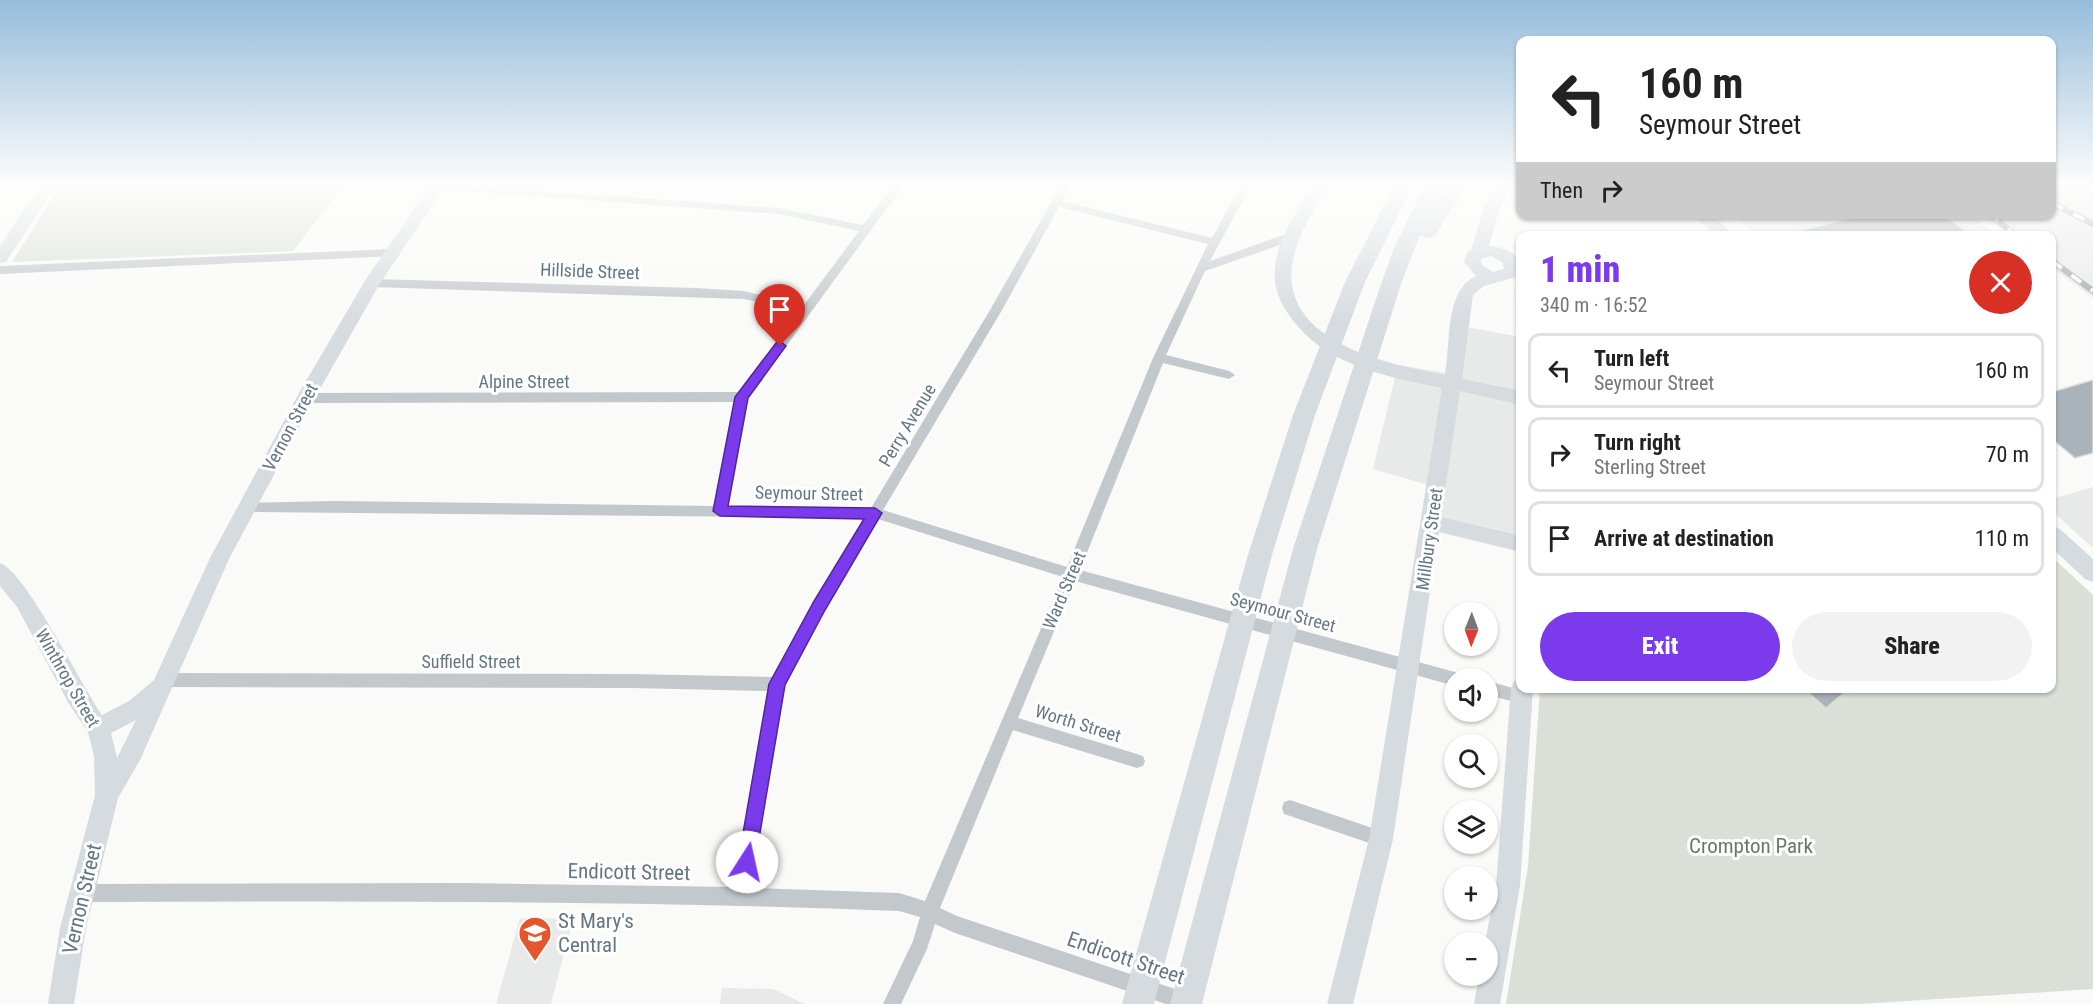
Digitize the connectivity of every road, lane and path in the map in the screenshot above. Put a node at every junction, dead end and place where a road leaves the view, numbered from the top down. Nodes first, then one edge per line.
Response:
1 (17, 232) edge
2 (405, 232) edge
3 (862, 232) edge
4 (1040, 232) edge
5 (1174, 232) edge
6 (1221, 232) edge
7 (1295, 232) edge
8 (1380, 232) edge
9 (1413, 232) edge
10 (1429, 232) edge
11 (1485, 232) edge
12 (1492, 232) edge
13 (1293, 236) junction
14 (1215, 242) junction
15 (1479, 252) junction
16 (391, 253) junction
17 (1500, 253) junction
18 (0, 258) edge
19 (1200, 269) junction
20 (0, 270) edge
21 (1507, 273) edge
22 (372, 283) junction
23 (806, 309) junction
24 (1374, 339) junction
25 (1159, 358) junction
26 (1229, 375) dead end
27 (1452, 383) junction
28 (742, 397) junction
29 (1516, 397) edge
30 (306, 398) junction
31 (247, 508) junction
32 (720, 511) junction
33 (875, 513) junction
34 (1431, 522) junction
35 (2056, 539) edge
36 (1516, 543) edge
37 (0, 571) edge
38 (2093, 573) edge
39 (1071, 574) junction
40 (1409, 666) junction
41 (1444, 676) edge
42 (164, 680) junction
43 (777, 684) junction
44 (1498, 689) edge
45 (1516, 692) edge
46 (1522, 693) edge
47 (1008, 722) junction
48 (98, 728) junction
49 (1137, 761) dead end
50 (107, 795) junction
51 (1290, 808) dead end
52 (1381, 839) junction
53 (82, 893) junction
54 (741, 896) junction
55 (929, 911) junction
56 (1191, 995) edge
57 (61, 1004) edge
58 (892, 1004) edge
59 (1138, 1004) edge
60 (1340, 1004) edge
61 (1487, 1004) edge

1 - 18 main road
2 - 16 main road, Vernon Street
3 - 23 street
4 - 33 street, Perry Avenue
5 - 14 street
6 - 14 street, Ward Street
7 - 13 main road
8 - 59 highway
9 - 24 highway
10 - 24 highway
11 - 15 main road
12 - 17 main road
13 - 19 street
13 - 27 main road
14 - 19 street, Ward Street
15 - 17 main road
15 - 21 main road
16 - 20 street
16 - 22 main road, Vernon Street
17 - 21 main road
19 - 25 street, Ward Street
21 - 27 main road, Millbury Street
22 - 23 street, Hillside Street
22 - 30 main road, Vernon Street
23 - 28 street
24 - 56 highway
25 - 26 street
25 - 39 street, Ward Street
27 - 29 main road
27 - 34 main road, Millbury Street
28 - 30 street, Alpine Street
28 - 32 street
30 - 31 main road, Vernon Street
31 - 32 street, Seymour Street
31 - 42 main road, Vernon Street
32 - 33 street, Seymour Street
33 - 39 street, Seymour Street
33 - 43 street, Perry Avenue
34 - 36 main road
34 - 40 main road, Millbury Street
35 - 38 main road
37 - 48 main road, Winthrop Street
39 - 40 street, Seymour Street
39 - 47 street, Ward Street
40 - 41 street, Seymour Street
40 - 52 main road, Millbury Street
42 - 43 street, Suffield Street
42 - 48 main road
42 - 50 main road, Vernon Street
43 - 54 street, Perry Avenue
44 - 45 street
46 - 61 main road
47 - 49 street, Worth Street
47 - 55 street, Ward Street
48 - 50 main road, Winthrop Street
50 - 53 main road, Vernon Street
51 - 52 street
52 - 60 main road, Millbury Street
53 - 54 street, Endicott Street
53 - 57 main road, Vernon Street
54 - 55 street, Endicott Street
55 - 56 street, Endicott Street
55 - 58 street, Ward Street

